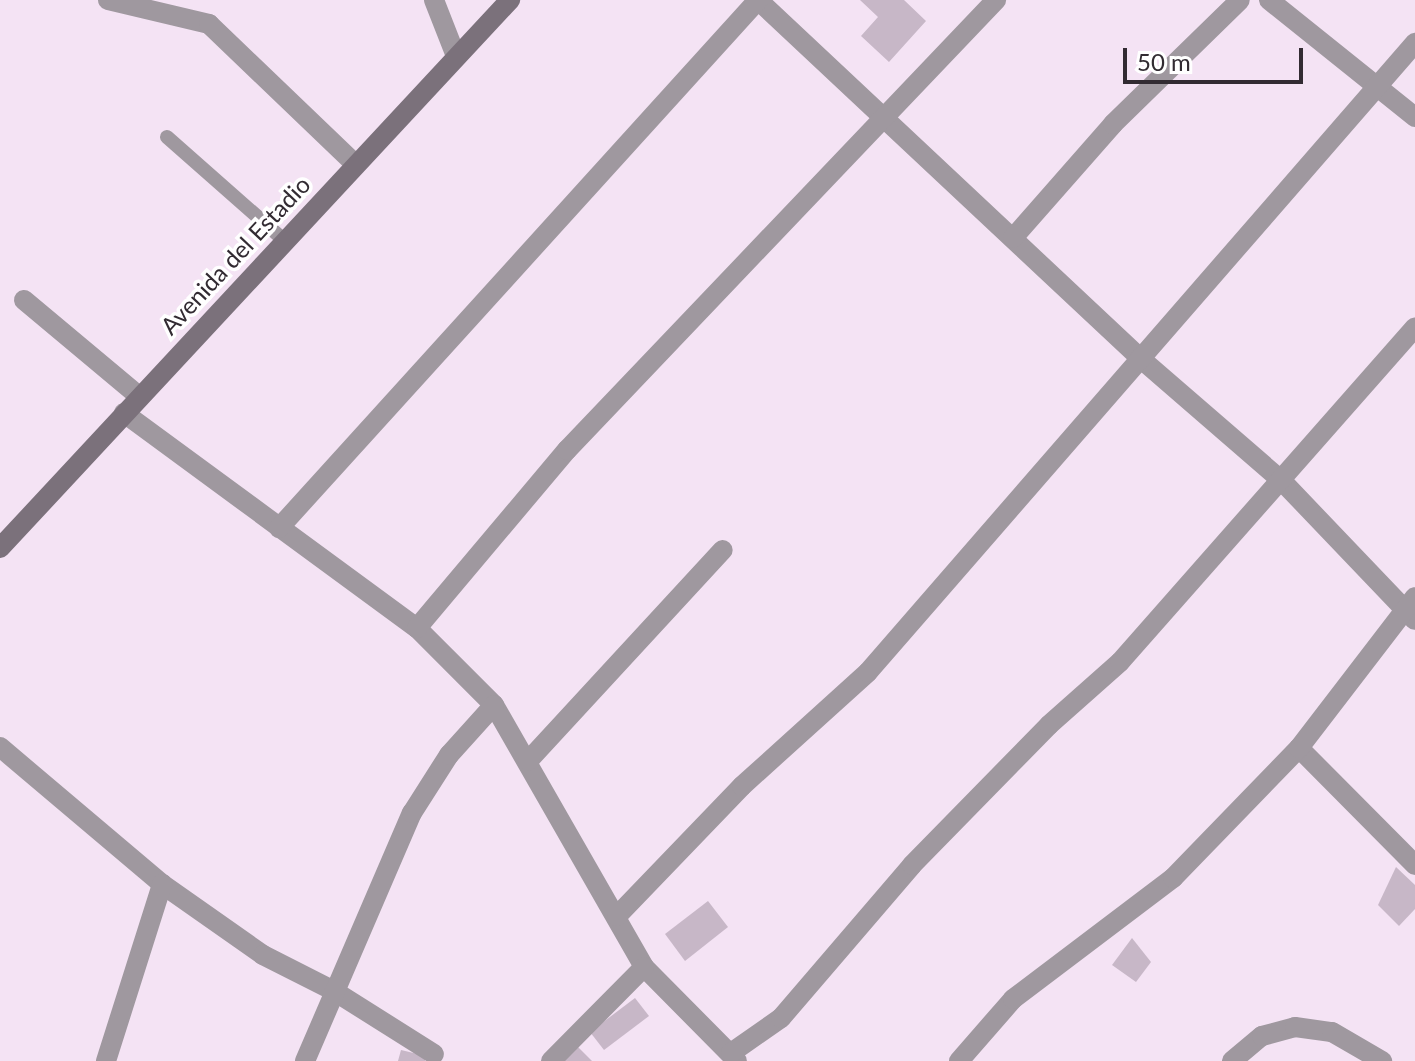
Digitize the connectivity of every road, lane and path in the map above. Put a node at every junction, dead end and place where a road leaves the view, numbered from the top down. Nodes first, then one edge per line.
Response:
1 (108, 0) edge
2 (434, 0) edge
3 (510, 0) edge
4 (758, 0) edge
5 (996, 0) edge
6 (1240, 0) edge
7 (1269, 0) edge
8 (1415, 43) edge
9 (456, 56) junction
10 (1377, 84) junction
11 (883, 117) junction
12 (1415, 117) edge
13 (167, 137) dead end
14 (355, 164) junction
15 (1013, 238) junction
16 (284, 240) junction
17 (24, 300) dead end
18 (1415, 327) edge
19 (1140, 358) junction
20 (139, 396) junction
21 (124, 413) junction
22 (1282, 481) junction
23 (279, 528) junction
24 (0, 548) edge
25 (723, 550) dead end
26 (1411, 609) edge
27 (417, 628) junction
28 (494, 705) junction
29 (0, 747) edge
30 (1299, 748) junction
31 (528, 761) junction
32 (1415, 865) edge
33 (162, 884) junction
34 (617, 916) junction
35 (644, 967) junction
36 (334, 991) junction
37 (434, 1054) dead end
38 (734, 1057) edge
39 (106, 1061) edge
40 (305, 1061) edge
41 (551, 1061) edge
42 (959, 1061) edge
43 (1232, 1061) edge
44 (1382, 1061) edge

1 - 14 street
2 - 9 street
3 - 9 street, Avenida del Estadio
4 - 11 street
4 - 23 street
5 - 11 street
6 - 15 street
7 - 10 street
8 - 10 street
9 - 14 street, Avenida del Estadio
10 - 12 street
10 - 19 street
11 - 15 street
11 - 27 street
13 - 16 lane
14 - 16 street, Avenida del Estadio
15 - 19 street
16 - 20 street, Avenida del Estadio
17 - 20 street
18 - 22 street
19 - 22 street
19 - 34 street
20 - 21 street, Avenida del Estadio
21 - 23 street
21 - 24 street, Avenida del Estadio
22 - 26 street
22 - 38 street
23 - 27 street
25 - 31 street
26 - 30 street
27 - 28 street
28 - 31 street
28 - 36 street
29 - 33 street
30 - 32 street
30 - 42 street
31 - 34 street
33 - 36 street
33 - 39 street
34 - 35 street
35 - 38 street
35 - 41 street
36 - 37 street
36 - 40 street
43 - 44 street

